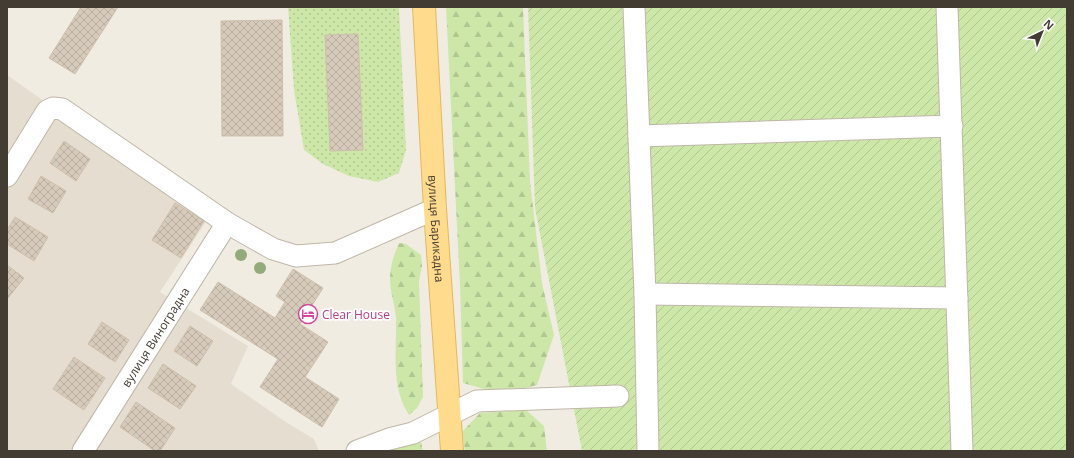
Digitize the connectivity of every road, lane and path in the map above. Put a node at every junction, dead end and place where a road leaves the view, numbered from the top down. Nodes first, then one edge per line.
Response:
1 (424, 7) edge
2 (634, 7) edge
3 (947, 7) edge
4 (952, 126) junction
5 (639, 136) junction
6 (7, 176) edge
7 (435, 209) junction
8 (227, 223) junction
9 (645, 294) junction
10 (957, 298) junction
11 (618, 396) dead end
12 (450, 414) junction
13 (83, 451) edge
14 (357, 451) edge
15 (452, 451) edge
16 (648, 451) edge
17 (962, 451) edge

1 - 7 main road, вулиця Барикадна
2 - 5 street
3 - 4 street
4 - 5 street
4 - 10 street
5 - 9 street
6 - 8 street
7 - 8 street
7 - 12 main road, вулиця Барикадна
8 - 13 street, вулиця Виноградна
9 - 10 street
9 - 16 street
10 - 17 street
11 - 12 street
12 - 14 street
12 - 15 main road, вулиця Барикадна

